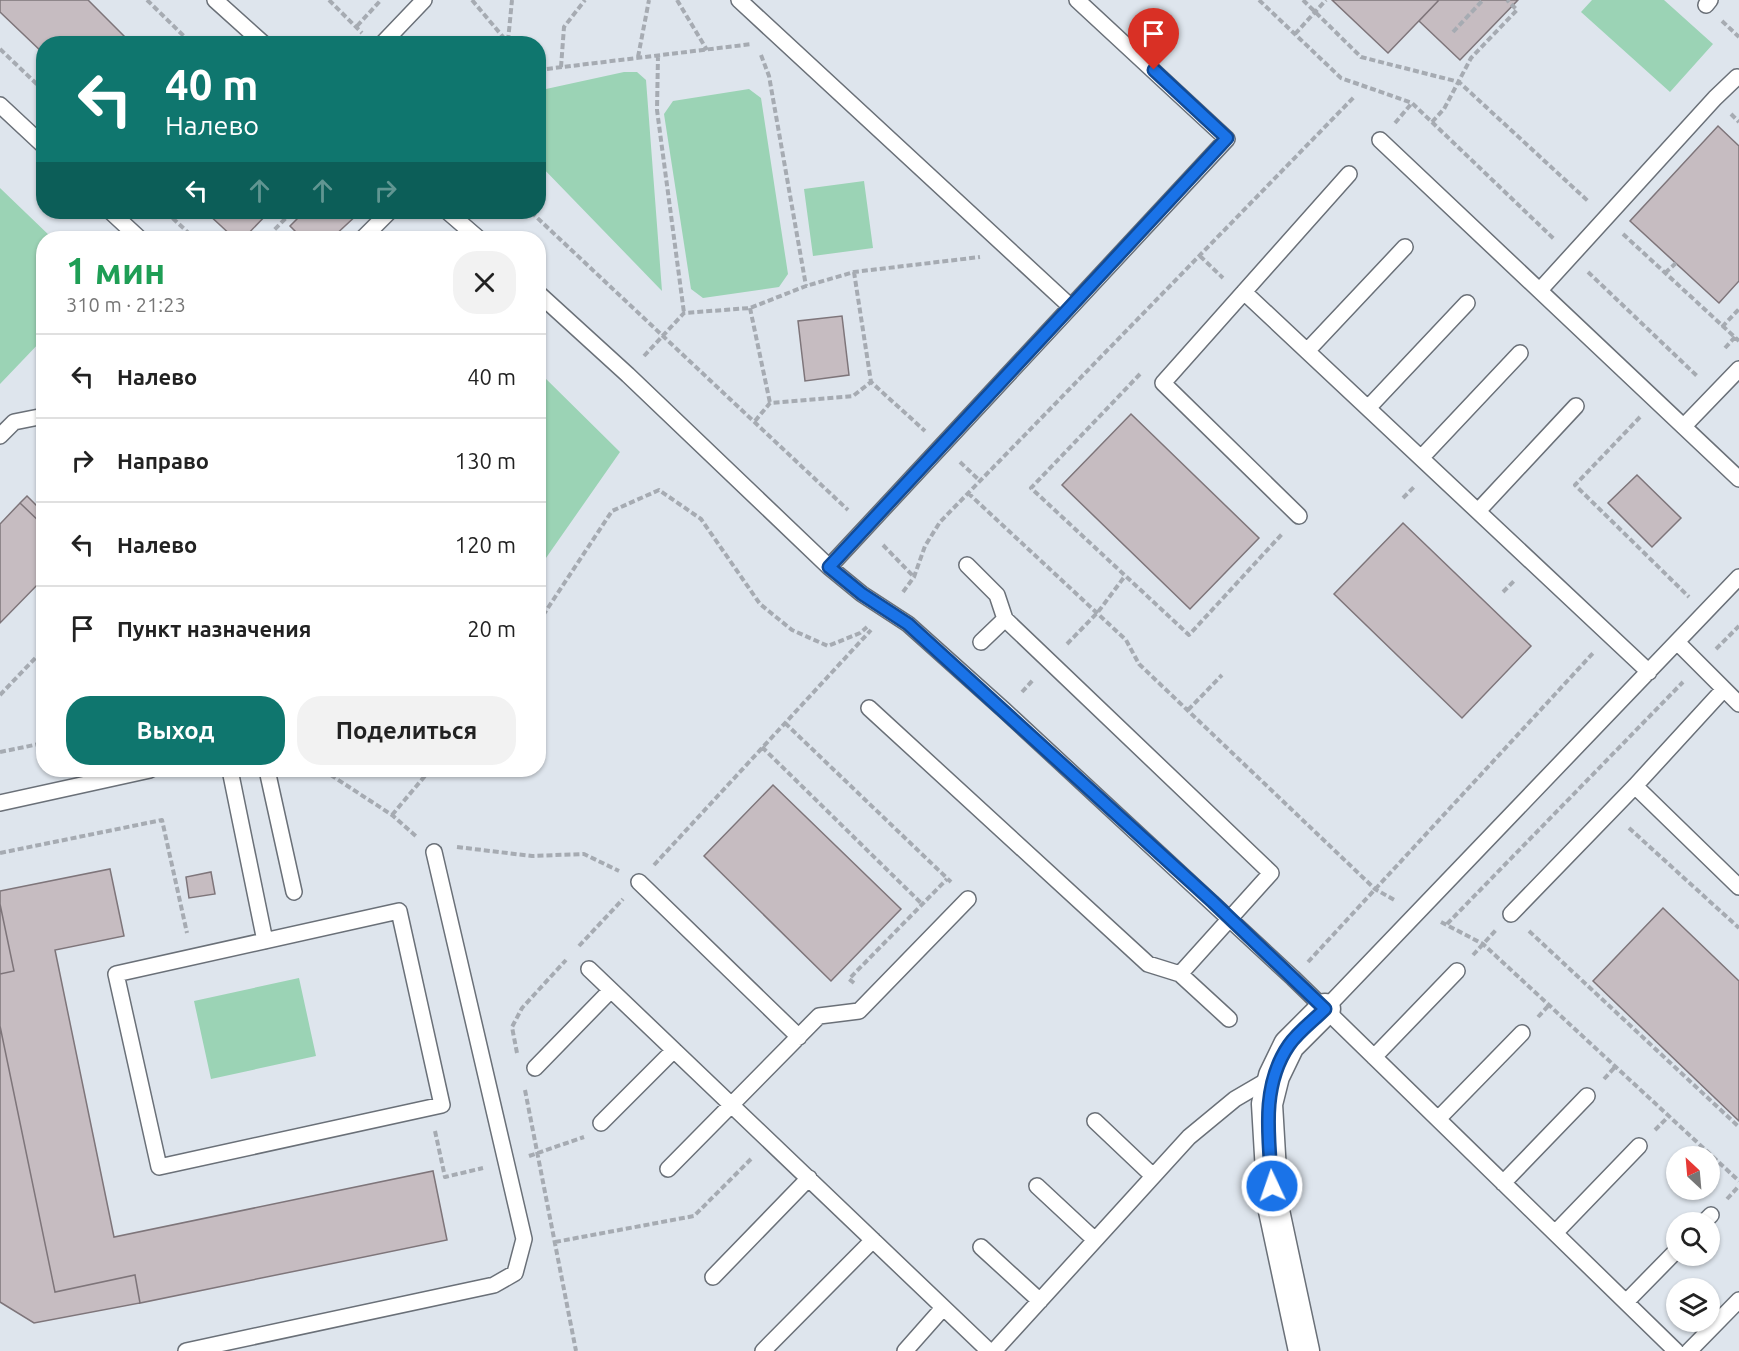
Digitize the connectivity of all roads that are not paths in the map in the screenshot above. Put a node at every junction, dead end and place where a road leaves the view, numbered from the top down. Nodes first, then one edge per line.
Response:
1 (215, 0) edge
2 (424, 0) edge
3 (739, 0) edge
4 (1077, 0) edge
5 (255, 36) edge
6 (390, 36) edge
7 (1737, 77) dead end
8 (0, 105) edge
9 (36, 139) edge
10 (1380, 140) dead end
11 (1349, 174) dead end
12 (119, 219) edge
13 (381, 219) edge
14 (456, 219) edge
15 (131, 231) edge
16 (370, 231) edge
17 (470, 231) edge
18 (1405, 247) dead end
19 (1540, 290) junction
20 (1244, 292) junction
21 (546, 300) edge
22 (1467, 303) dead end
23 (1071, 307) junction
24 (1307, 351) junction
25 (1520, 352) dead end
26 (1739, 369) edge
27 (1576, 406) dead end
28 (1368, 408) junction
29 (36, 418) edge
30 (1684, 426) junction
31 (0, 436) edge
32 (1421, 458) junction
33 (1739, 479) edge
34 (1478, 511) junction
35 (1299, 516) road end
36 (967, 565) dead end
37 (829, 567) junction
38 (1739, 577) edge
39 (1005, 619) junction
40 (981, 642) dead end
41 (1677, 642) junction
42 (1649, 672) junction
43 (1724, 689) junction
44 (1739, 704) edge
45 (869, 708) dead end
46 (119, 777) edge
47 (231, 777) edge
48 (269, 777) edge
49 (1635, 786) junction
50 (0, 804) edge
51 (434, 852) road end
52 (639, 882) road end
53 (1739, 887) edge
54 (294, 892) dead end
55 (968, 899) road end
56 (1511, 914) road end
57 (1230, 918) junction
58 (265, 940) junction
59 (589, 969) dead end
60 (1457, 971) road end
61 (1180, 974) junction
62 (611, 990) junction
63 (1325, 1009) junction
64 (1229, 1019) dead end
65 (1522, 1033) dead end
66 (799, 1037) junction
67 (674, 1050) junction
68 (1374, 1057) junction
69 (535, 1068) dead end
70 (1274, 1076) junction
71 (1587, 1096) dead end
72 (732, 1105) junction
73 (1438, 1119) junction
74 (1095, 1121) dead end
75 (601, 1123) dead end
76 (1640, 1146) dead end
77 (668, 1169) dead end
78 (1153, 1176) junction
79 (808, 1178) junction
80 (1503, 1183) junction
81 (1037, 1186) dead end
82 (1555, 1233) junction
83 (873, 1240) junction
84 (1095, 1240) junction
85 (981, 1247) dead end
86 (1666, 1261) edge
87 (713, 1277) dead end
88 (1739, 1299) edge
89 (1040, 1301) junction
90 (1626, 1302) junction
91 (944, 1308) junction
92 (186, 1351) edge
93 (763, 1351) edge
94 (905, 1351) edge
95 (989, 1351) edge
96 (994, 1351) edge
97 (1304, 1351) edge
98 (1676, 1351) edge
99 (1689, 1351) edge

1 - 5 lane
2 - 6 lane
3 - 23 lane
4 - 23 lane
7 - 19 lane
8 - 9 lane
10 - 19 lane
11 - 20 lane
12 - 15 lane
13 - 16 lane
14 - 17 lane
18 - 24 lane
19 - 30 lane
20 - 24 lane
20 - 35 lane
21 - 37 lane
22 - 28 lane
23 - 37 lane
24 - 28 lane
25 - 32 lane
26 - 30 lane
27 - 34 lane
28 - 32 lane
29 - 31 lane
30 - 33 lane
32 - 34 lane
34 - 42 lane
36 - 39 lane
37 - 57 lane
38 - 41 lane
39 - 40 lane
39 - 57 lane
41 - 42 lane
41 - 43 lane
42 - 63 lane
43 - 44 lane
43 - 49 lane
45 - 61 lane
46 - 50 lane
47 - 58 lane
48 - 54 lane
49 - 53 lane
49 - 56 lane
51 - 92 lane
52 - 66 lane
55 - 66 lane
57 - 61 lane
57 - 63 lane
58 - 58 lane
59 - 62 lane
60 - 68 lane
61 - 64 lane
62 - 67 lane
62 - 69 lane
63 - 68 lane
63 - 70 street
65 - 73 lane
66 - 72 lane
67 - 72 lane
67 - 75 lane
68 - 73 lane
70 - 78 lane
70 - 97 street
71 - 80 lane
72 - 77 lane
72 - 79 lane
73 - 80 lane
74 - 78 lane
76 - 82 lane
78 - 84 lane
79 - 83 lane
79 - 87 lane
80 - 82 lane
81 - 84 lane
82 - 90 lane
83 - 91 lane
83 - 93 lane
84 - 89 lane
85 - 89 lane
86 - 90 lane
88 - 99 lane
89 - 96 lane
90 - 98 lane
91 - 94 lane
91 - 95 lane

